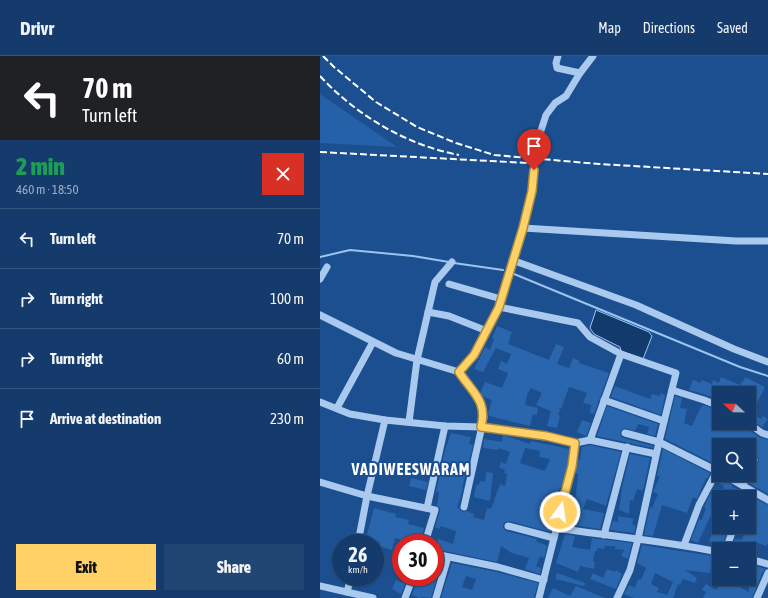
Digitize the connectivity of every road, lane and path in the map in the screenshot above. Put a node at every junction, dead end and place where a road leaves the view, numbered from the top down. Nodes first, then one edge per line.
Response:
1 (558, 56) edge
2 (593, 56) edge
3 (580, 73) junction
4 (523, 228) junction
5 (768, 241) edge
6 (512, 260) junction
7 (452, 262) dead end
8 (326, 266) dead end
9 (320, 279) edge
10 (450, 284) dead end
11 (500, 303) junction
12 (428, 312) junction
13 (320, 315) edge
14 (487, 331) junction
15 (373, 342) junction
16 (621, 354) junction
17 (417, 360) junction
18 (768, 362) edge
19 (459, 372) junction
20 (672, 390) junction
21 (604, 400) junction
22 (320, 402) edge
23 (712, 403) edge
24 (337, 408) junction
25 (385, 420) junction
26 (664, 421) junction
27 (409, 422) junction
28 (446, 426) junction
29 (481, 427) junction
30 (756, 429) edge
31 (625, 433) dead end
32 (768, 435) edge
33 (590, 440) junction
34 (659, 442) junction
35 (575, 443) junction
36 (627, 447) junction
37 (656, 454) junction
38 (712, 469) edge
39 (320, 482) edge
40 (714, 482) edge
41 (736, 482) edge
42 (746, 482) edge
43 (745, 487) junction
44 (745, 490) edge
45 (367, 496) junction
46 (768, 500) edge
47 (464, 507) dead end
48 (427, 508) junction
49 (508, 526) dead end
50 (556, 528) junction
51 (360, 534) edge
52 (428, 534) edge
53 (604, 535) junction
54 (554, 538) junction
55 (638, 539) junction
56 (684, 545) junction
57 (712, 551) edge
58 (444, 556) edge
59 (448, 557) junction
60 (756, 561) edge
61 (768, 564) edge
62 (768, 573) edge
63 (544, 580) junction
64 (320, 586) edge
65 (348, 586) edge
66 (410, 586) edge
67 (347, 592) junction
68 (357, 596) edge
69 (372, 598) edge
70 (405, 598) edge
71 (436, 598) edge
72 (539, 598) edge
73 (617, 598) edge
74 (757, 598) edge

1 - 3 street
2 - 3 street
3 - 4 street
4 - 5 street
4 - 6 street
6 - 11 street
6 - 18 street
7 - 12 street
8 - 9 street
10 - 11 street
11 - 14 street
11 - 16 street
12 - 14 street
12 - 17 street
13 - 15 street
14 - 19 street
15 - 17 street
15 - 24 street
16 - 20 street
16 - 21 street
17 - 19 street
17 - 27 street
19 - 29 street
20 - 23 street
20 - 26 street
21 - 26 street
21 - 33 street
22 - 24 street
24 - 25 street
25 - 27 street
25 - 45 street
26 - 34 street
27 - 28 street
28 - 29 street
28 - 48 street
29 - 35 street
29 - 47 street
30 - 32 street
31 - 34 street
33 - 35 street
33 - 36 street
34 - 37 street
34 - 38 street
35 - 50 street
36 - 37 street
36 - 53 street
37 - 55 street
39 - 45 street
40 - 56 street
41 - 43 street
42 - 43 street
43 - 44 street
43 - 46 street
45 - 48 street
45 - 51 street
48 - 52 street
49 - 54 street
50 - 53 street
50 - 54 street
53 - 55 street
54 - 63 street
55 - 56 street
55 - 73 street
56 - 57 street
58 - 59 street
59 - 63 street
59 - 71 street
60 - 61 street
62 - 74 street
63 - 72 street
64 - 67 street
65 - 67 street
66 - 70 street
67 - 68 street
68 - 69 street

